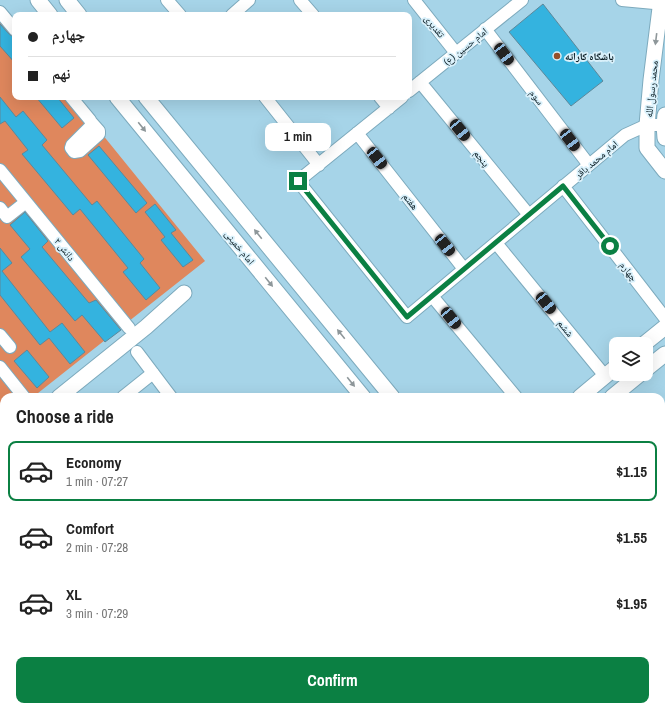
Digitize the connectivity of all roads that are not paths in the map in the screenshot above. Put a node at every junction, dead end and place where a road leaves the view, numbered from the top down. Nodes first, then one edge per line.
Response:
1 (38, 0) edge
2 (67, 0) edge
3 (168, 0) edge
4 (249, 0) edge
5 (300, 0) edge
6 (414, 0) edge
7 (522, 0) edge
8 (622, 0) edge
9 (661, 2) edge
10 (0, 12) edge
11 (48, 12) edge
12 (77, 12) edge
13 (178, 12) edge
14 (235, 12) edge
15 (310, 12) edge
16 (12, 26) edge
17 (485, 29) junction
18 (456, 53) junction
19 (420, 82) junction
20 (412, 89) edge
21 (72, 100) edge
22 (119, 100) edge
23 (148, 100) edge
24 (267, 100) edge
25 (382, 100) edge
26 (398, 100) edge
27 (388, 108) junction
28 (647, 125) junction
29 (664, 126) edge
30 (358, 133) junction
31 (72, 145) dead end
32 (319, 165) junction
33 (589, 165) junction
34 (0, 170) edge
35 (665, 171) edge
36 (563, 186) junction
37 (26, 202) junction
38 (0, 208) edge
39 (529, 215) junction
40 (496, 243) junction
41 (464, 270) junction
42 (184, 293) dead end
43 (432, 296) junction
44 (665, 318) edge
45 (665, 327) edge
46 (129, 328) dead end
47 (0, 335) edge
48 (653, 337) edge
49 (10, 347) dead end
50 (137, 352) dead end
51 (665, 354) edge
52 (653, 363) edge
53 (0, 367) edge
54 (609, 370) edge
55 (153, 373) junction
56 (609, 374) edge
57 (632, 381) edge
58 (21, 393) edge
59 (64, 393) edge
60 (128, 393) edge
61 (168, 393) edge
62 (360, 393) edge
63 (389, 393) edge
64 (513, 393) edge
65 (585, 393) edge
66 (619, 393) edge

1 - 11 street
2 - 12 street
3 - 13 street
4 - 14 street
5 - 15 street
6 - 18 street, تقدیری
7 - 17 street, امام حسین (ع)
8 - 9 street
9 -> 28 street, محمد رسول الله
10 - 16 street
17 - 18 street, امام حسین (ع)
17 - 33 street, سوم
18 - 19 street, امام حسین (ع)
19 - 20 street, امام حسین (ع)
19 - 39 street, پنجم
21 - 31 street
22 -> 62 street, امام خمینی
63 -> 23 street
24 - 32 street
25 - 27 street
26 - 27 street
27 - 30 street
28 - 29 street, امام محمد باقر
28 - 33 street, امام محمد باقر
28 - 35 street, محمد رسول الله
30 - 32 street
30 - 41 street, هفتم
32 - 43 street, امام محمد باقر
33 - 36 street, امام محمد باقر
34 - 37 street, دانش ۲
36 - 39 street, امام محمد باقر
36 - 44 street, چهارم
37 - 38 street
37 - 46 street, دانش ۲
39 - 40 street, امام محمد باقر
40 - 41 street, امام محمد باقر
40 - 54 street, ششم
41 - 43 street, امام محمد باقر
42 - 59 street
43 - 64 street
45 - 48 street
47 - 49 street
50 - 55 street
51 - 52 street
53 - 58 street
55 - 60 street
55 - 61 street
56 - 65 street
57 - 66 street

